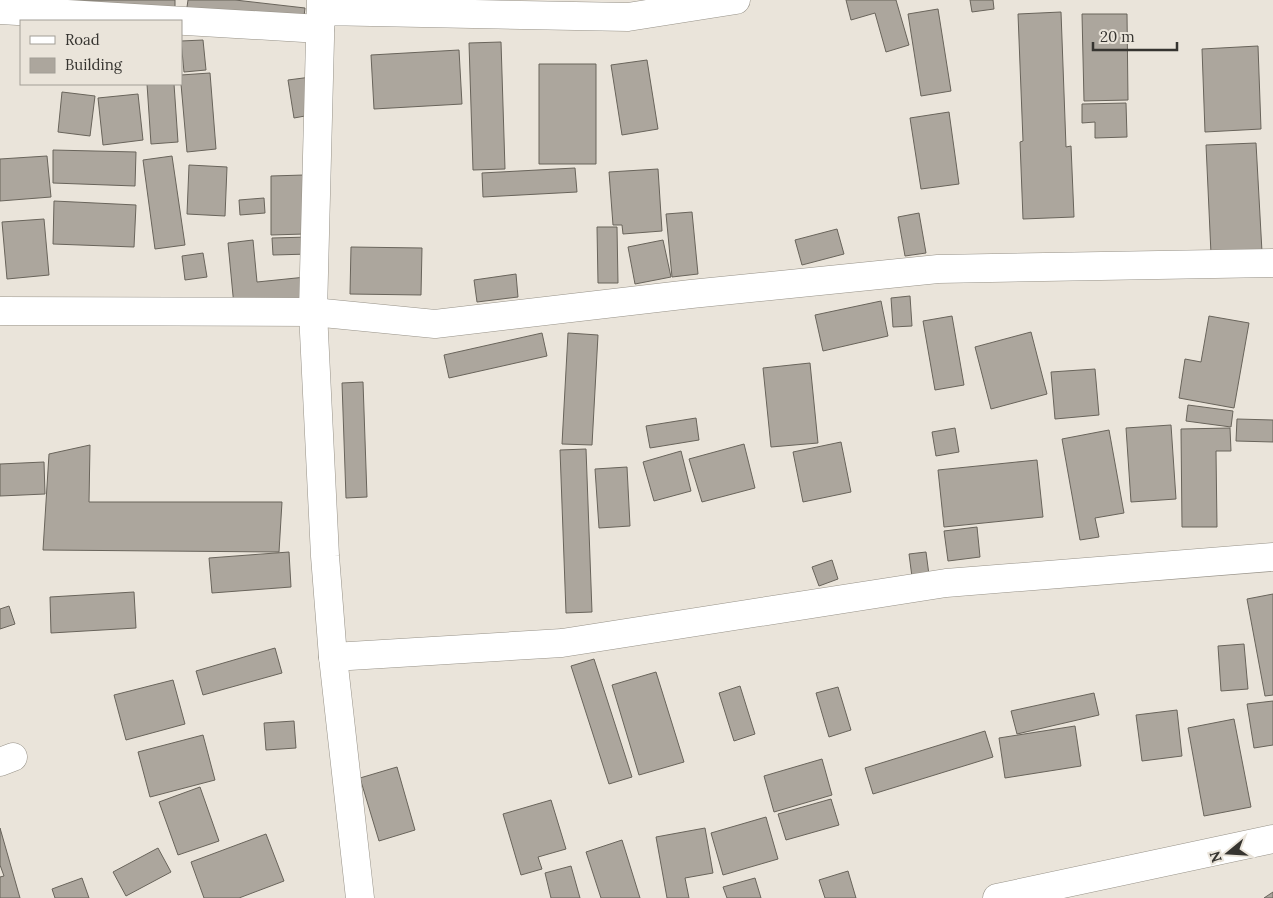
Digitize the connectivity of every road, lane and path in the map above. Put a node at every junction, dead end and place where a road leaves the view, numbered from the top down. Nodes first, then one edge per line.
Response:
1 (736, 0) edge
2 (0, 10) edge
3 (321, 14) edge
4 (1273, 263) edge
5 (0, 311) edge
6 (313, 312) junction
7 (1273, 557) edge
8 (333, 657) junction
9 (1273, 839) edge
10 (1006, 897) edge
11 (360, 898) edge

1 - 3 street
2 - 3 street
3 - 6 street
4 - 6 street
5 - 6 street
6 - 8 street
7 - 8 street
8 - 11 street
9 - 10 street

